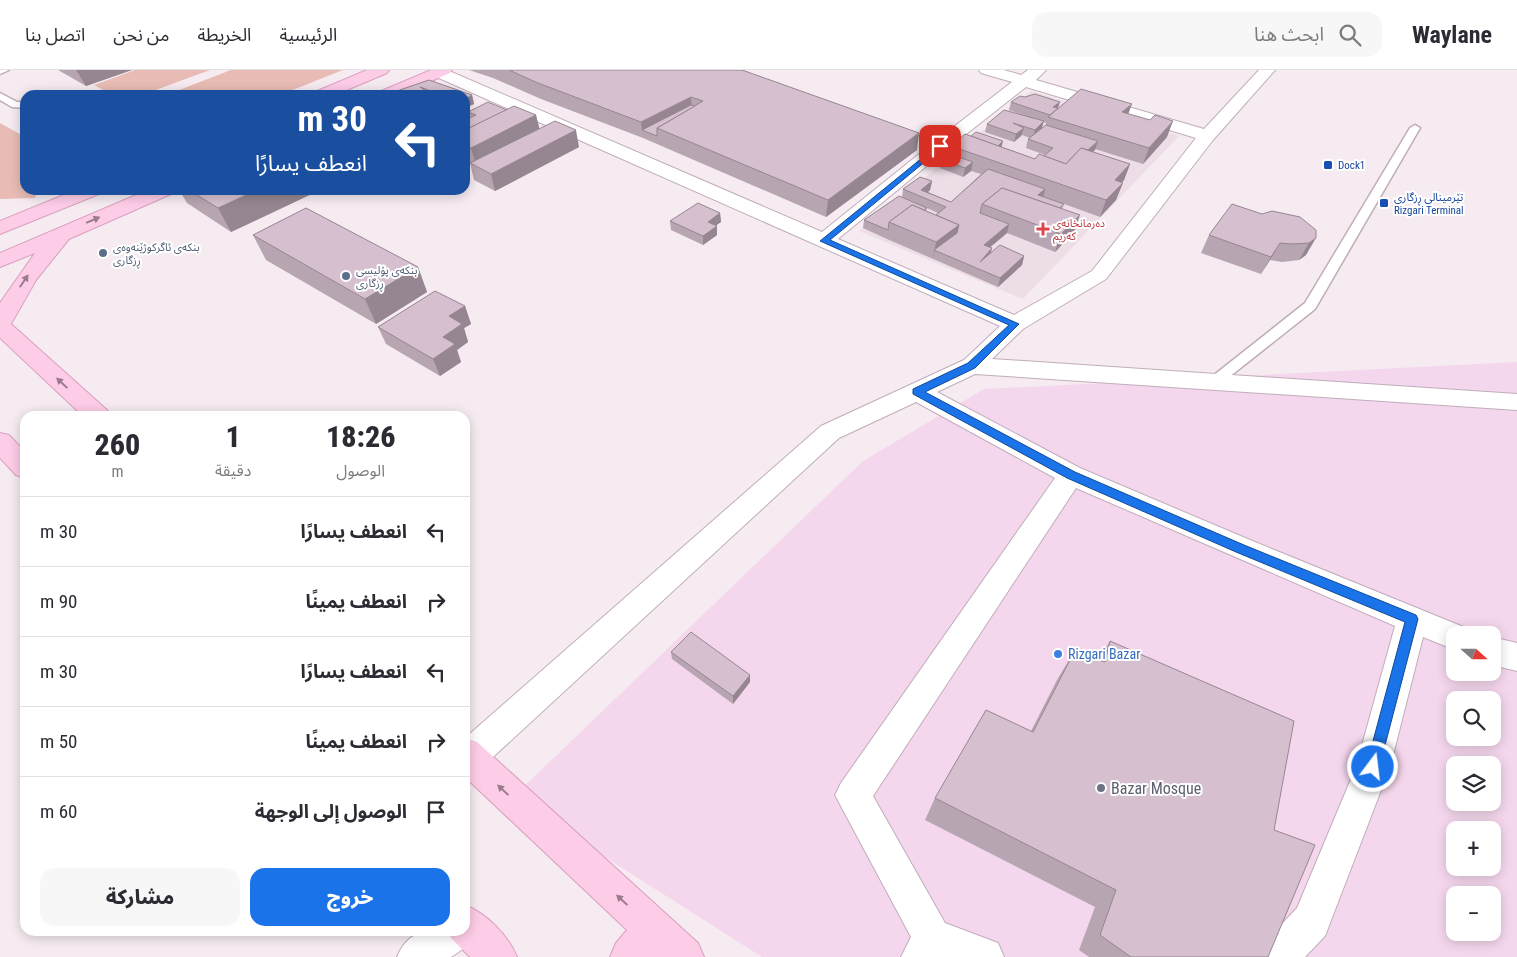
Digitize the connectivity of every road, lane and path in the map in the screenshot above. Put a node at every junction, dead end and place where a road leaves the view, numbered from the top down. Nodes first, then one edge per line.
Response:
1 (4, 70) edge
2 (381, 70) edge
3 (987, 70) edge
4 (1267, 70) edge
5 (0, 71) edge
6 (441, 71) edge
7 (1031, 76) edge
8 (333, 90) edge
9 (397, 90) edge
10 (0, 96) edge
11 (20, 105) edge
12 (1415, 128) dead end
13 (1207, 136) junction
14 (922, 140) dead end
15 (940, 146) junction
16 (80, 195) edge
17 (152, 195) edge
18 (36, 213) junction
19 (0, 217) edge
20 (0, 228) edge
21 (65, 232) junction
22 (824, 241) junction
23 (0, 261) edge
24 (0, 324) edge
25 (1015, 324) junction
26 (972, 366) junction
27 (1214, 382) junction
28 (917, 392) junction
29 (1517, 402) edge
30 (93, 411) edge
31 (0, 442) edge
32 (20, 463) edge
33 (1071, 475) junction
34 (1412, 619) junction
35 (1446, 633) edge
36 (1501, 654) edge
37 (1517, 657) edge
38 (470, 751) edge
39 (470, 759) edge
40 (470, 929) edge
41 (448, 936) edge
42 (642, 943) edge
43 (927, 947) edge
44 (417, 957) edge
45 (497, 957) edge
46 (684, 957) edge
47 (984, 957) edge
48 (1278, 957) edge

1 - 5 lane
2 - 8 main road
3 - 7 street
4 - 13 street
6 - 9 main road
6 - 22 street
7 - 13 street
7 - 15 street
10 - 11 lane
12 - 27 lane
13 - 25 street
14 - 15 street
15 - 22 street
16 - 18 main road
21 -> 17 main road
18 - 19 main road
18 - 20 main road
21 - 23 main road
24 -> 21 main road
22 - 25 street
30 -> 24 main road
25 - 26 street
26 - 27 street
26 - 28 street
27 - 29 street
28 - 33 street
28 - 38 street
31 - 32 main road
33 - 34 street
33 - 43 street
34 - 35 street
34 - 48 street
36 - 37 street
42 -> 39 main road
40 - 45 main road
41 - 44 street
42 - 46 main road
43 - 47 street

